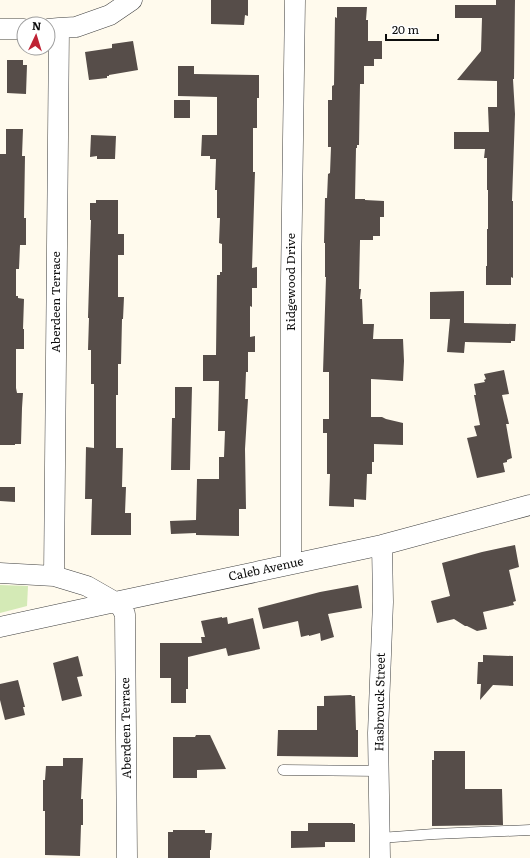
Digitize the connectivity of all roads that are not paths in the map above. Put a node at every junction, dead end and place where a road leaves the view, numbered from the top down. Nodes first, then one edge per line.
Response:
1 (132, 0) edge
2 (295, 0) edge
3 (56, 28) edge
4 (0, 29) edge
5 (16, 29) edge
6 (53, 56) edge
7 (530, 505) edge
8 (382, 545) junction
9 (291, 564) junction
10 (0, 573) edge
11 (54, 576) junction
12 (116, 602) junction
13 (0, 628) edge
14 (283, 770) dead end
15 (379, 771) junction
16 (530, 830) edge
17 (380, 838) junction
18 (127, 858) edge
19 (380, 858) edge

1 - 3 street
2 - 9 street, Ridgewood Drive
4 - 5 street
6 - 11 street, Aberdeen Terrace
7 - 8 street, Caleb Avenue
8 - 9 street, Caleb Avenue
8 - 15 street, Hasbrouck Street
9 - 12 street, Caleb Avenue
10 - 11 street
11 - 12 street
12 - 13 street, Caleb Avenue
12 - 18 street, Aberdeen Terrace
14 - 15 lane
15 - 17 street, Hasbrouck Street
16 - 17 lane
17 - 19 street, Hasbrouck Street

